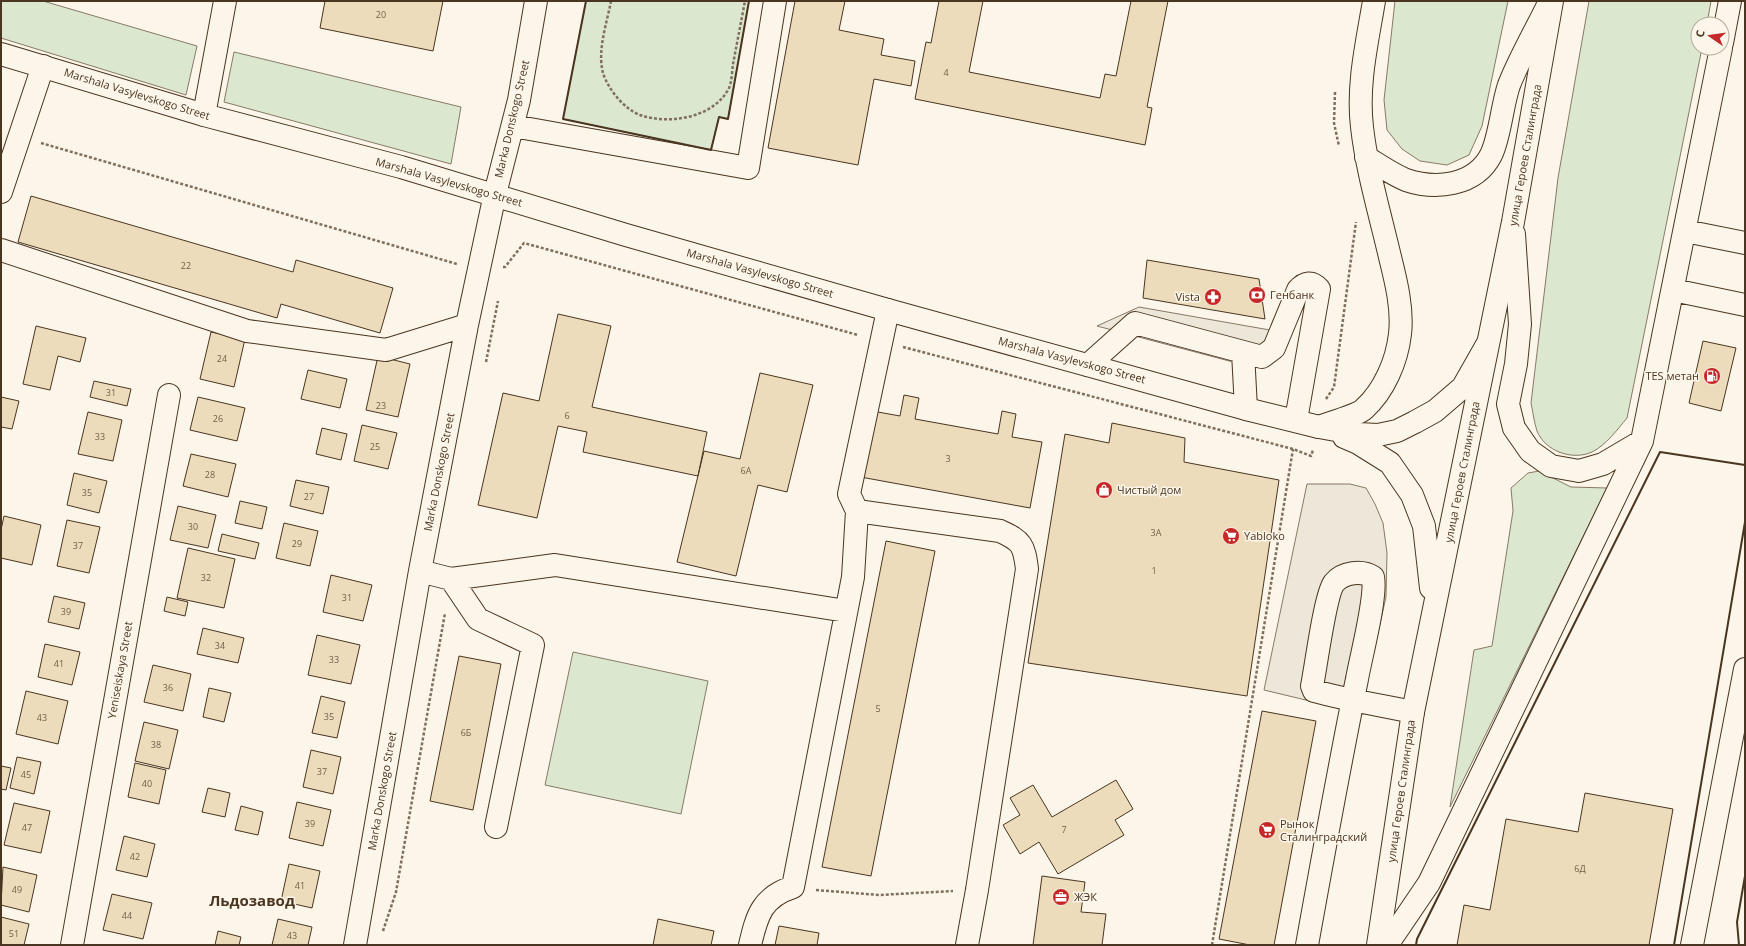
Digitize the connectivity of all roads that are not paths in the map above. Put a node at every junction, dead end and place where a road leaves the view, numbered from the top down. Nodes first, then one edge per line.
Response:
1 (225, 1) edge
2 (536, 1) edge
3 (774, 1) edge
4 (1374, 1) edge
5 (1551, 1) edge
6 (1730, 1) edge
7 (1727, 16) edge
8 (1, 54) edge
9 (1719, 56) edge
10 (43, 66) junction
11 (204, 115) junction
12 (513, 126) junction
13 (1366, 157) junction
14 (1, 192) edge
15 (495, 194) junction
16 (1513, 222) junction
17 (1685, 231) junction
18 (1745, 243) edge
19 (1, 250) edge
20 (1673, 290) junction
21 (1745, 305) edge
22 (888, 310) junction
23 (467, 325) junction
24 (1488, 343) junction
25 (1243, 352) junction
26 (1088, 364) junction
27 (168, 395) dead end
28 (1246, 409) junction
29 (1296, 420) junction
30 (1319, 427) junction
31 (1642, 441) junction
32 (857, 511) junction
33 (420, 571) junction
34 (451, 579) junction
35 (846, 611) junction
36 (1433, 616) junction
37 (1745, 672) edge
38 (1353, 699) junction
39 (1413, 712) junction
40 (496, 827) dead end
41 (72, 945) edge
42 (354, 945) edge
43 (750, 945) edge
44 (967, 945) edge
45 (1307, 945) edge
46 (1378, 945) edge
47 (1387, 945) edge
48 (1692, 945) edge

1 - 11 street
2 - 12 street, Marka Donskogo Street
3 - 12 street
4 - 13 street
5 - 13 street
5 - 16 street, улица Героев Сталинграда
6 - 7 street
8 - 10 street, Marshala Vasylevskogo Street
9 - 17 street
10 - 11 street, Marshala Vasylevskogo Street
10 - 14 street
11 - 15 street, Marshala Vasylevskogo Street
12 - 15 street, Marka Donskogo Street
13 - 30 street
15 - 22 street, Marshala Vasylevskogo Street
15 - 23 street, Marka Donskogo Street
16 - 24 street, улица Героев Сталинграда
16 - 31 street
17 - 18 street
17 - 20 street
19 - 23 street
20 - 21 street
20 - 31 street
22 - 26 street, Marshala Vasylevskogo Street
22 - 32 street
23 - 33 street, Marka Donskogo Street
24 - 30 street, Marshala Vasylevskogo Street
24 - 36 street, улица Героев Сталинграда
25 - 26 street
25 - 28 street
25 - 29 street
26 - 28 street, Marshala Vasylevskogo Street
27 - 41 street, Yeniseiskaya Street
28 - 29 street, Marshala Vasylevskogo Street
29 - 30 street, Marshala Vasylevskogo Street
30 - 36 street
31 - 47 street
32 - 35 street
32 - 44 street
33 - 34 street
33 - 42 street, Marka Donskogo Street
34 - 35 street
34 - 40 street
35 - 43 street
36 - 39 street, улица Героев Сталинграда
37 - 48 street
38 - 38 street
38 - 39 street
38 - 45 street
39 - 46 street, улица Героев Сталинграда

